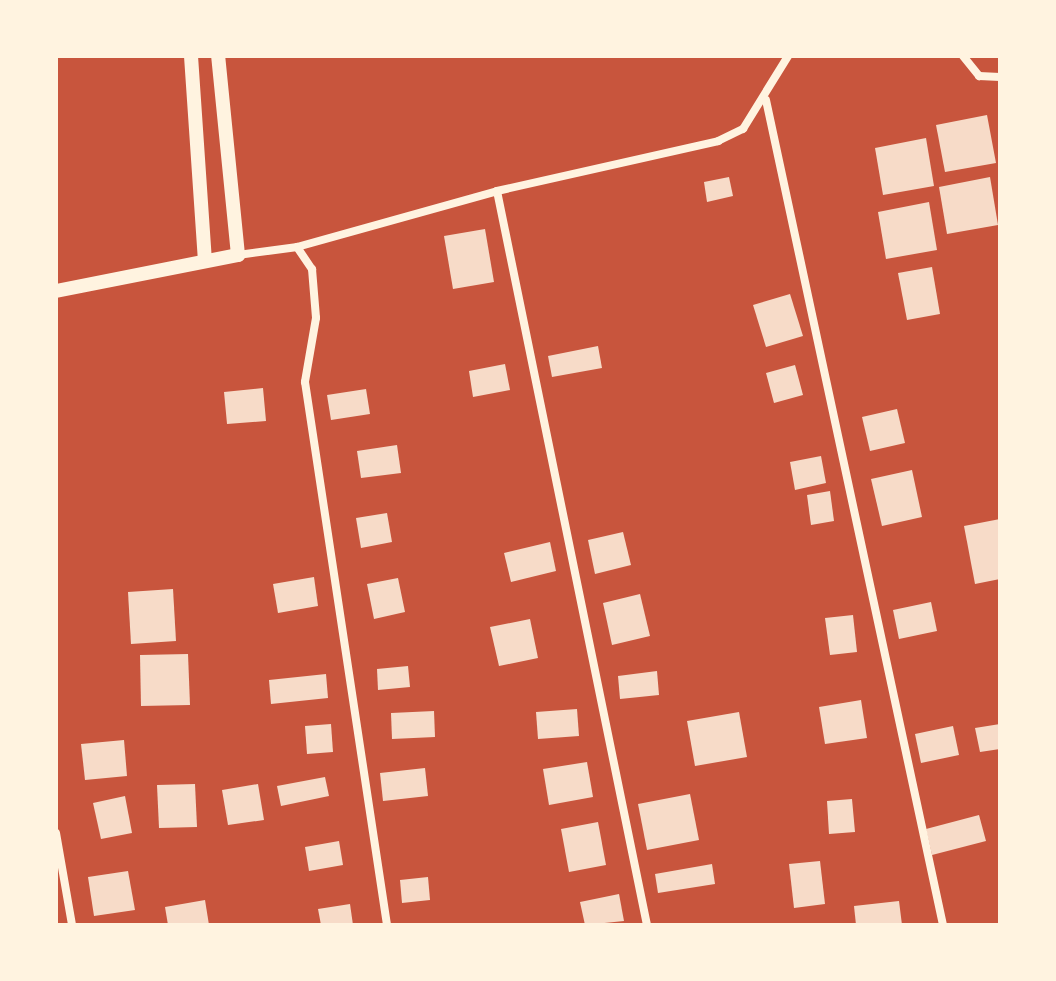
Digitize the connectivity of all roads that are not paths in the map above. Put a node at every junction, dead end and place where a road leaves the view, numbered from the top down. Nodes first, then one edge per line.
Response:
1 (191, 56) edge
2 (218, 56) edge
3 (788, 56) edge
4 (963, 56) edge
5 (1000, 77) edge
6 (766, 100) junction
7 (497, 191) junction
8 (297, 247) junction
9 (238, 255) junction
10 (205, 260) junction
11 (56, 291) edge
12 (56, 833) edge
13 (72, 925) edge
14 (387, 925) edge
15 (647, 925) edge
16 (943, 925) edge

1 - 10 main road
2 - 9 main road
3 - 6 street
4 - 5 street
6 - 7 street
6 - 16 street
7 - 8 street
7 - 15 street
8 - 9 street
8 - 14 street
9 - 10 main road
10 - 11 main road
12 - 13 street

